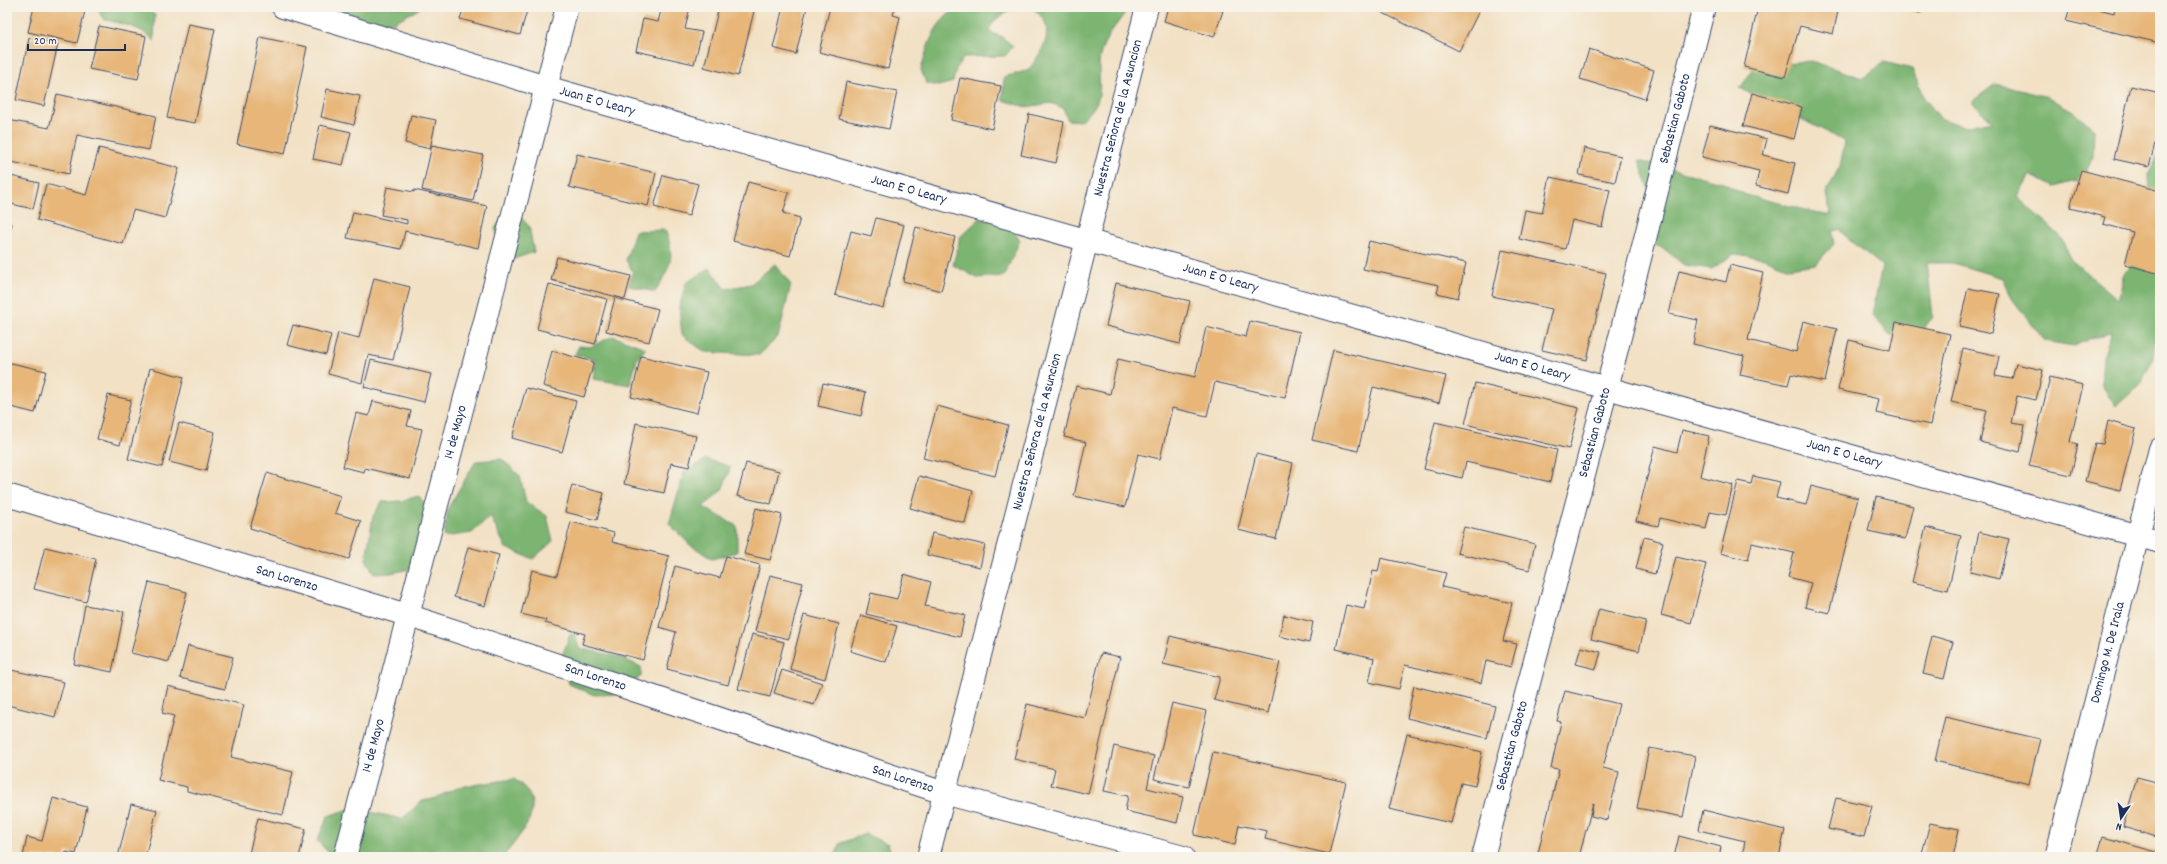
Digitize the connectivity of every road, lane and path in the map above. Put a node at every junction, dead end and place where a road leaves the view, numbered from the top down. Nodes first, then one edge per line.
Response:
1 (283, 7) edge
2 (567, 7) edge
3 (1147, 7) edge
4 (1704, 7) edge
5 (546, 87) junction
6 (1086, 241) junction
7 (1607, 388) junction
8 (2160, 449) edge
9 (7, 495) edge
10 (2139, 535) junction
11 (2160, 542) edge
12 (407, 615) junction
13 (944, 793) junction
14 (345, 857) edge
15 (928, 857) edge
16 (1184, 857) edge
17 (1483, 857) edge
18 (2056, 857) edge

1 - 5 street, Juan E O Leary
2 - 5 street, 14 de Mayo
3 - 6 street, Nuestra Señora de la Asuncion
4 - 7 street, Sebastian Gaboto
5 - 6 street, Juan E O Leary
5 - 12 street, 14 de Mayo
6 - 7 street, Juan E O Leary
6 - 13 street, Nuestra Señora de la Asuncion
7 - 10 street, Juan E O Leary
7 - 17 street, Sebastian Gaboto
8 - 10 street, Domingo M. De Irala
9 - 12 street, San Lorenzo
10 - 11 street, Juan E O Leary
10 - 18 street, Domingo M. De Irala
12 - 13 street, San Lorenzo
12 - 14 street, 14 de Mayo
13 - 15 street, Nuestra Señora de la Asuncion
13 - 16 street, San Lorenzo

